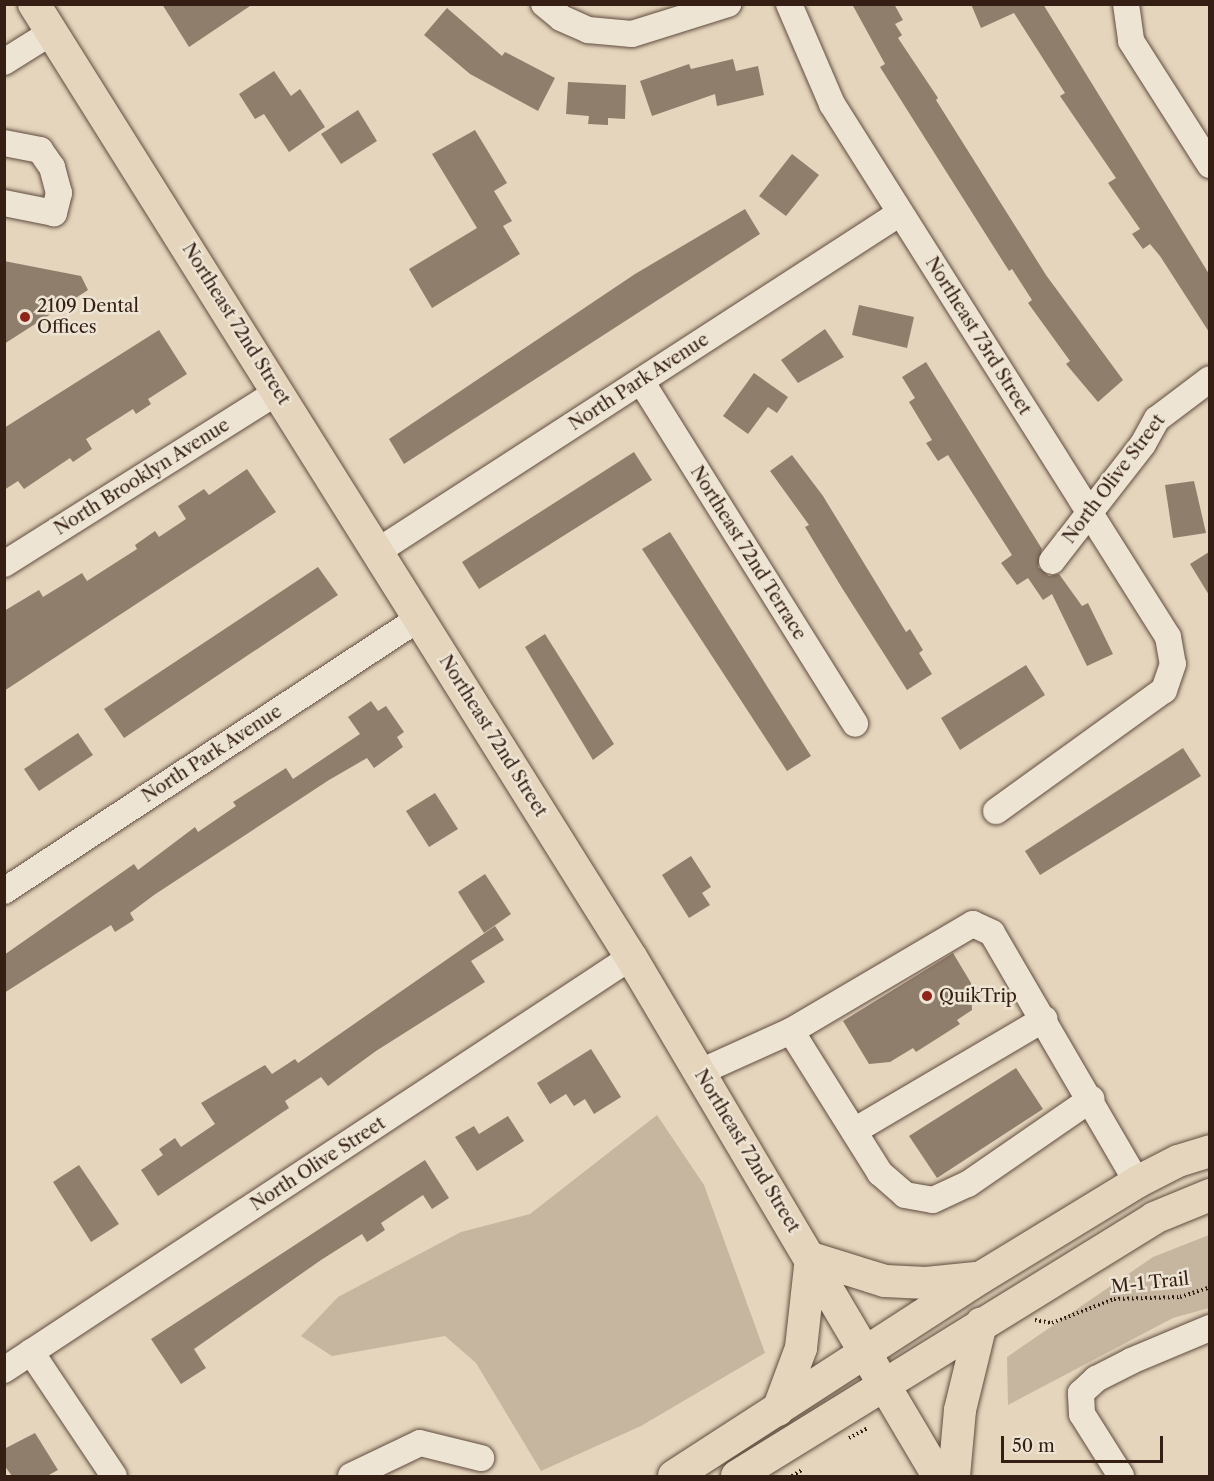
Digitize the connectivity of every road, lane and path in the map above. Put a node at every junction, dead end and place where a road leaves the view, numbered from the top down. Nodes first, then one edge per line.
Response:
1 (34, 4) edge
2 (544, 4) edge
3 (728, 4) edge
4 (789, 4) edge
5 (1126, 4) edge
6 (52, 32) junction
7 (4, 62) edge
8 (4, 143) edge
9 (1209, 165) edge
10 (4, 203) edge
11 (900, 213) junction
12 (1209, 379) edge
13 (641, 381) junction
14 (279, 391) junction
15 (1089, 512) junction
16 (378, 551) junction
17 (1052, 561) dead end
18 (4, 564) edge
19 (419, 618) junction
20 (855, 724) dead end
21 (996, 811) dead end
22 (4, 891) edge
23 (631, 957) junction
24 (1044, 1019) junction
25 (791, 1030) junction
26 (700, 1072) junction
27 (1091, 1099) junction
28 (854, 1131) junction
29 (1209, 1150) edge
30 (1137, 1182) junction
31 (1209, 1195) edge
32 (810, 1258) junction
33 (980, 1278) junction
34 (1209, 1287) edge
35 (1029, 1313) dead end
36 (981, 1324) junction
37 (1209, 1328) edge
38 (31, 1352) junction
39 (865, 1354) junction
40 (4, 1370) edge
41 (883, 1384) junction
42 (778, 1410) junction
43 (481, 1458) dead end
44 (114, 1476) edge
45 (351, 1476) edge
46 (674, 1476) edge
47 (737, 1476) edge
48 (938, 1476) edge
49 (954, 1476) edge
50 (1121, 1476) edge

1 - 6 main road, Northeast 72nd Street
2 - 3 street
4 - 11 street, Northeast 73rd Street
5 - 9 street
6 - 7 street
6 - 14 main road, Northeast 72nd Street
8 - 10 street
11 - 13 street, North Park Avenue
11 - 15 street, Northeast 73rd Street
12 - 15 street, North Olive Street
13 - 16 street, North Park Avenue
13 - 20 street, Northeast 72nd Terrace
14 - 16 main road, Northeast 72nd Street
14 - 18 street, North Brooklyn Avenue
15 - 17 street, North Olive Street
15 - 21 street, Northeast 73rd Street
16 - 19 main road, Northeast 72nd Street
19 - 22 street, North Park Avenue
19 - 23 main road, Northeast 72nd Street
23 - 26 main road, Northeast 72nd Street
23 - 38 street, North Olive Street
24 - 25 street
24 - 27 street
24 - 28 street
25 - 26 street
25 - 28 street
26 - 32 main road, Northeast 72nd Street
27 - 28 street
27 - 30 street
29 - 30 main road
30 - 33 main road
31 - 36 main road
32 - 33 main road
32 - 39 main road, Northeast 72nd Street
32 - 42 main road
33 - 39 main road
34 - 35 path, M-1 Trail
36 - 41 main road
36 - 49 main road
37 - 50 street
38 - 40 street, North Olive Street
38 - 44 street
39 - 41 main road, Northeast 72nd Street
39 - 42 main road
41 - 47 main road
41 - 48 main road, Northeast 72nd Street
42 - 46 main road
43 - 45 street

